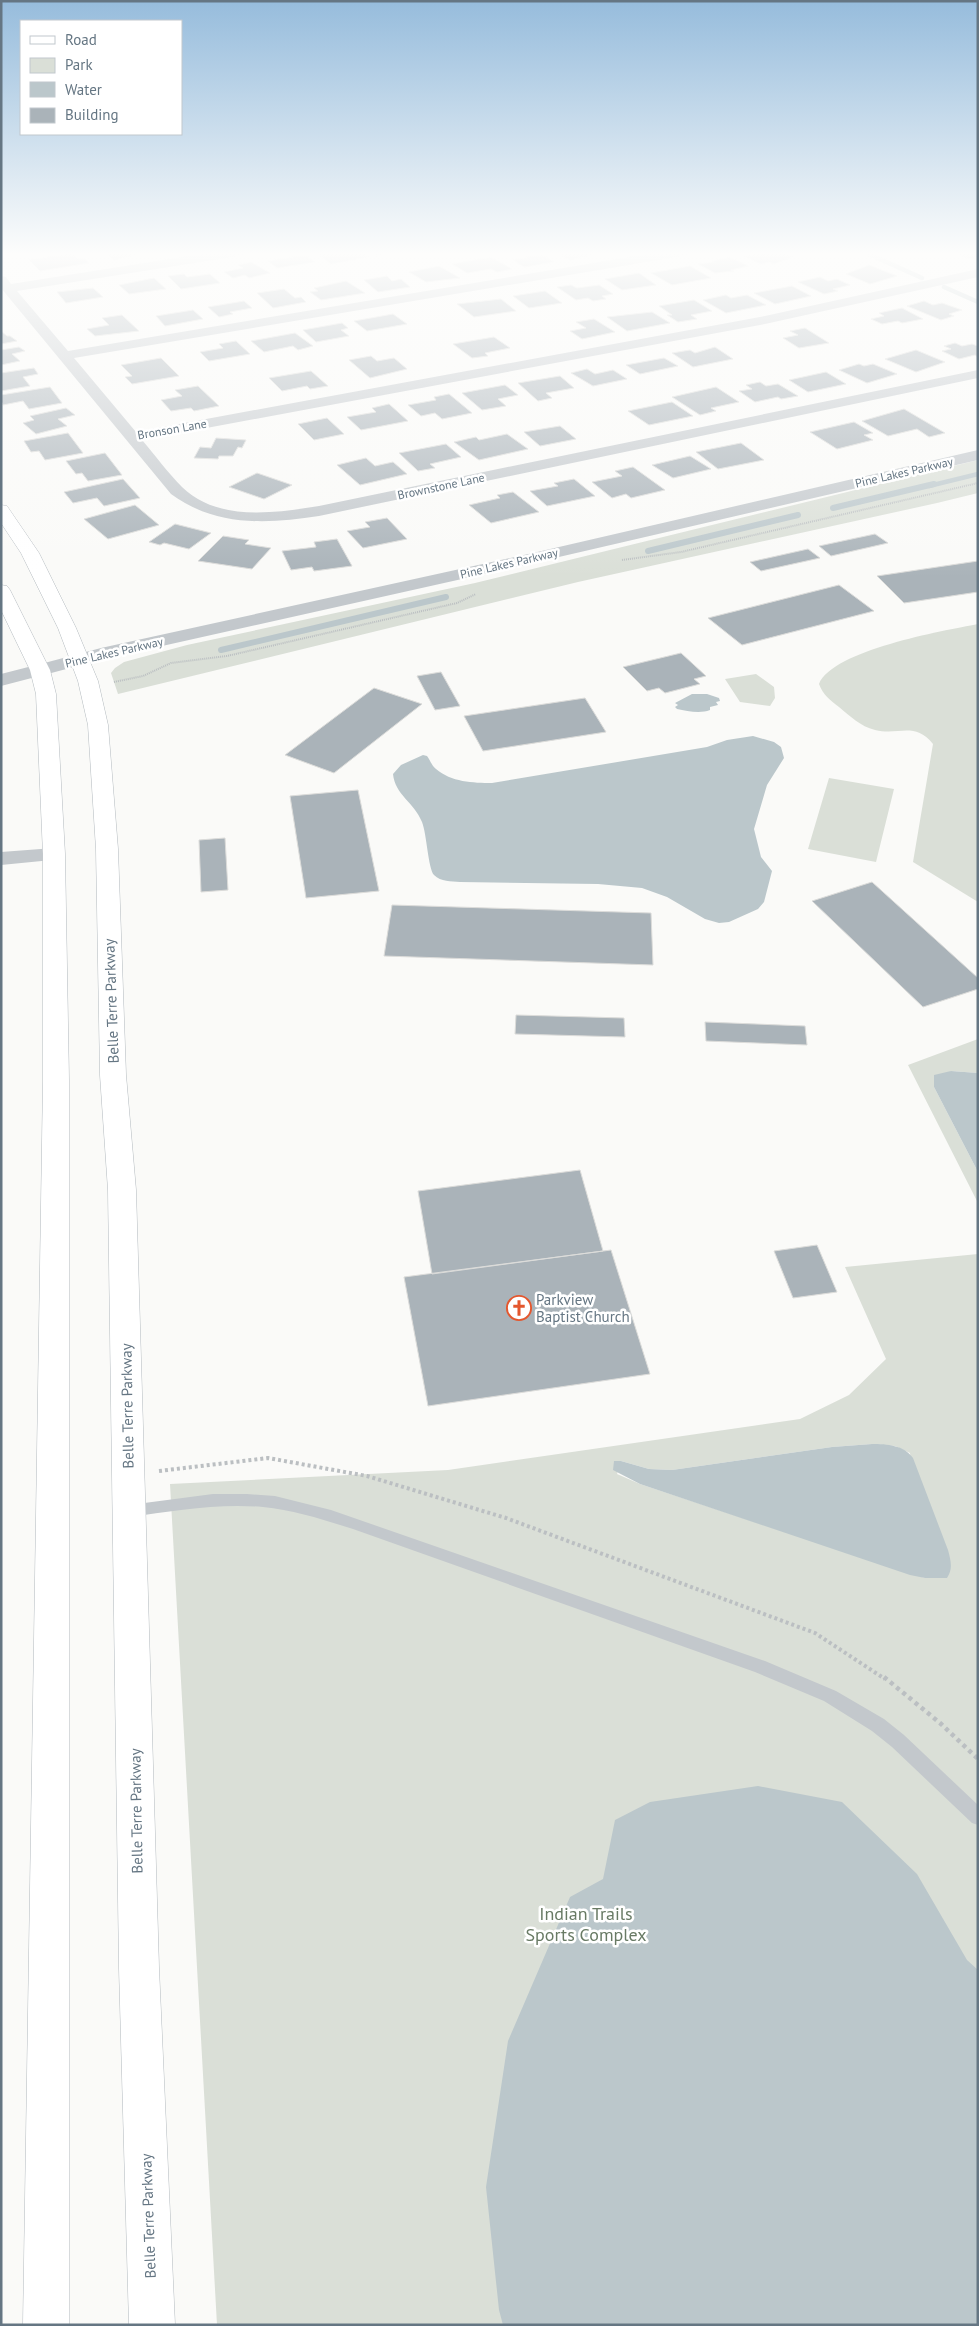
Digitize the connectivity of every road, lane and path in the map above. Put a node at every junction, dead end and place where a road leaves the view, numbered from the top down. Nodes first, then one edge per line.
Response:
1 (67, 360) edge
2 (551, 360) edge
3 (978, 374) edge
4 (132, 437) junction
5 (978, 455) edge
6 (978, 483) edge
7 (1, 510) edge
8 (617, 560) dead end
9 (1, 590) edge
10 (483, 590) dead end
11 (80, 659) junction
12 (40, 670) junction
13 (1, 680) edge
14 (108, 682) dead end
15 (54, 854) junction
16 (1, 859) edge
17 (159, 1471) dead end
18 (130, 1511) junction
19 (978, 1759) edge
20 (978, 1817) edge
21 (46, 2325) edge
22 (152, 2325) edge

1 - 4 street, Brownstone Lane
2 - 4 street, Bronson Lane
3 - 4 street, Brownstone Lane
5 - 11 street, Pine Lakes Parkway
6 - 8 path
7 - 11 main road, Belle Terre Parkway
9 - 12 main road
10 - 14 path
11 - 12 street, Pine Lakes Parkway
11 - 18 main road, Belle Terre Parkway
12 - 13 street
12 - 15 main road
15 - 16 street
15 - 21 main road
17 - 19 path
18 - 20 lane
18 - 22 main road, Belle Terre Parkway

